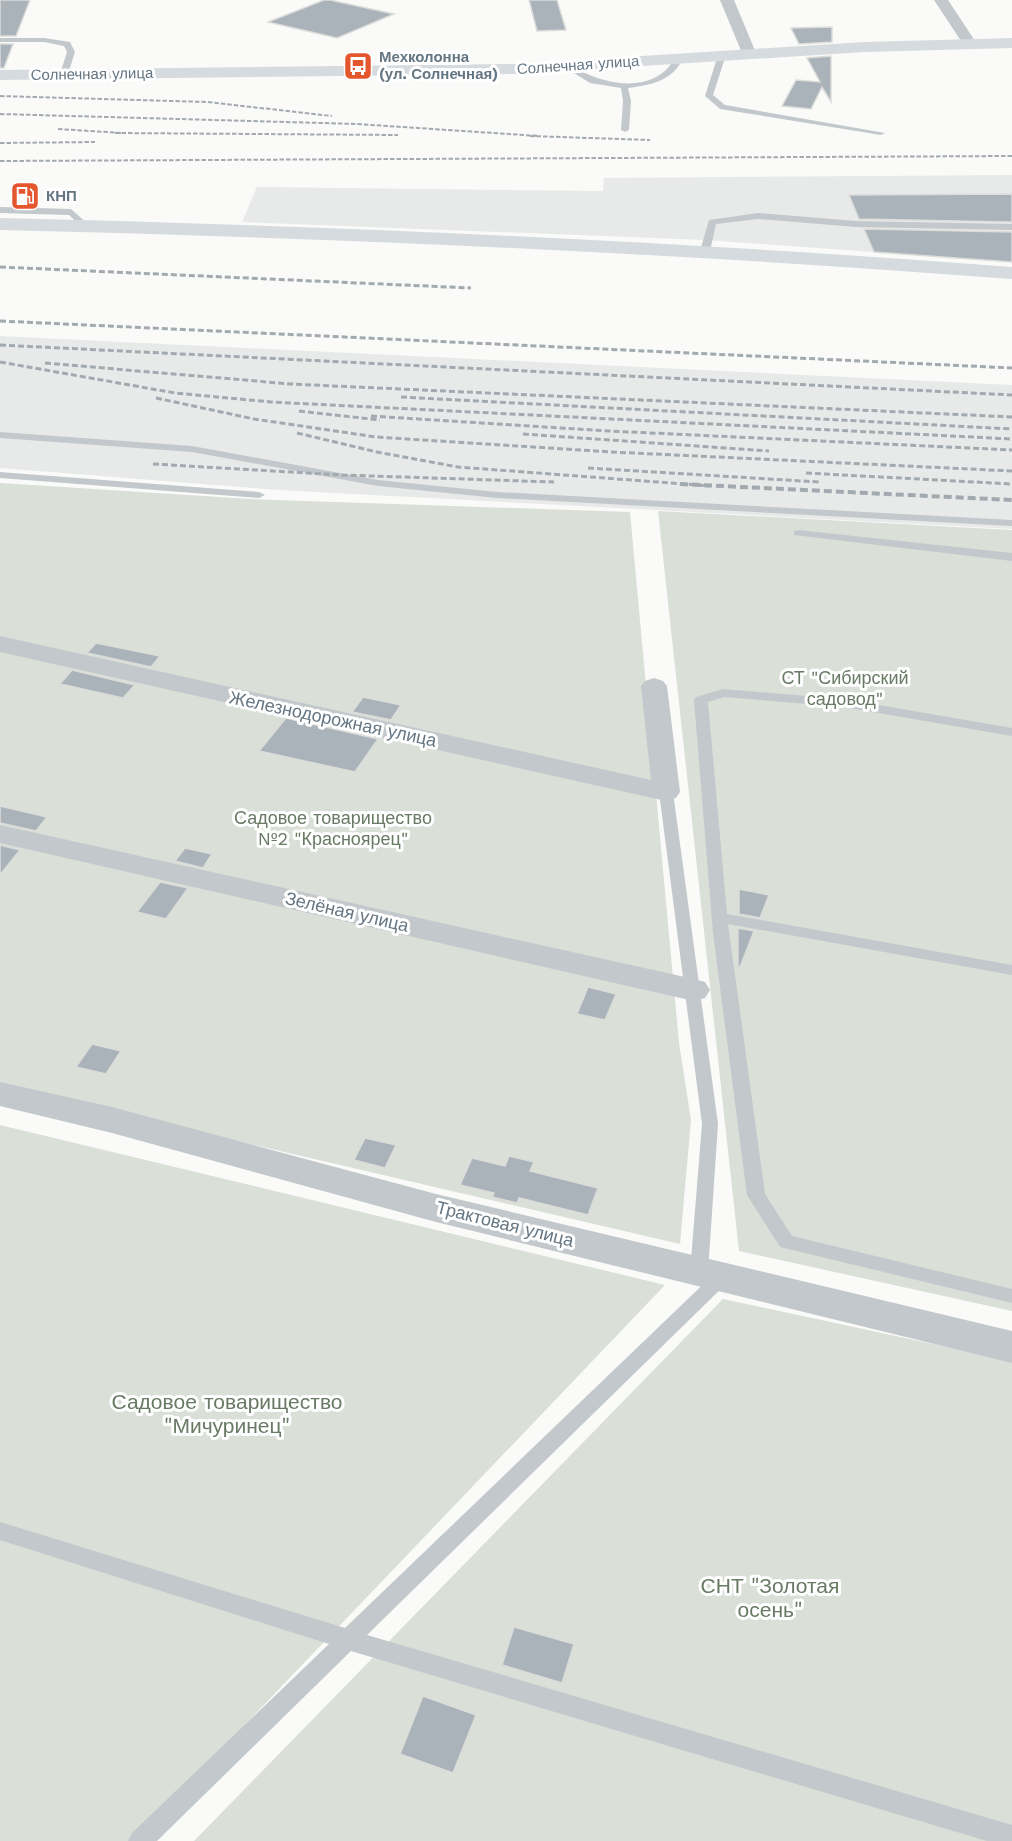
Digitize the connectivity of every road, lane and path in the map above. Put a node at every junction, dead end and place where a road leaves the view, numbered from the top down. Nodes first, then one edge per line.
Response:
1 (727, 0) edge
2 (941, 0) edge
3 (0, 40) edge
4 (1012, 43) edge
5 (970, 44) junction
6 (749, 53) junction
7 (722, 55) junction
8 (679, 58) junction
9 (568, 67) junction
10 (64, 74) junction
11 (0, 75) edge
12 (624, 86) junction
13 (625, 130) dead end
14 (881, 133) dead end
15 (0, 210) edge
16 (0, 224) edge
17 (86, 226) junction
18 (1012, 227) edge
19 (705, 251) junction
20 (1012, 273) edge
21 (0, 435) edge
22 (0, 475) edge
23 (259, 495) dead end
24 (1012, 522) edge
25 (798, 533) dead end
26 (1012, 557) edge
27 (0, 644) edge
28 (654, 686) dead end
29 (1012, 732) edge
30 (666, 792) junction
31 (0, 834) edge
32 (720, 918) junction
33 (1012, 970) edge
34 (694, 990) junction
35 (0, 1094) edge
36 (711, 1275) junction
37 (1012, 1296) edge
38 (1012, 1347) edge
39 (0, 1531) edge
40 (350, 1640) junction
41 (1012, 1837) edge
42 (140, 1841) edge

1 - 6 street
2 - 5 street
3 - 10 lane
4 - 5 main road, Солнечная улица
5 - 6 main road, Солнечная улица
6 - 7 main road, Солнечная улица
7 - 8 main road, Солнечная улица
7 - 14 lane
8 - 9 main road, Солнечная улица
8 - 12 lane
9 - 10 main road, Солнечная улица
9 - 12 lane
10 - 11 main road, Солнечная улица
12 - 13 lane
15 - 17 lane
16 - 17 main road
17 - 19 main road
18 - 19 lane
19 - 20 main road
21 - 24 lane
22 - 23 lane
25 - 26 lane
27 - 30 street, Железнодорожная улица
28 - 30 street
29 - 32 lane
30 - 34 lane
31 - 34 street, Зелёная улица
32 - 33 lane
32 - 37 lane
34 - 36 lane
35 - 36 street, Трактовая улица
36 - 38 street, Трактовая улица
36 - 40 lane
39 - 40 lane
40 - 41 lane
40 - 42 lane

